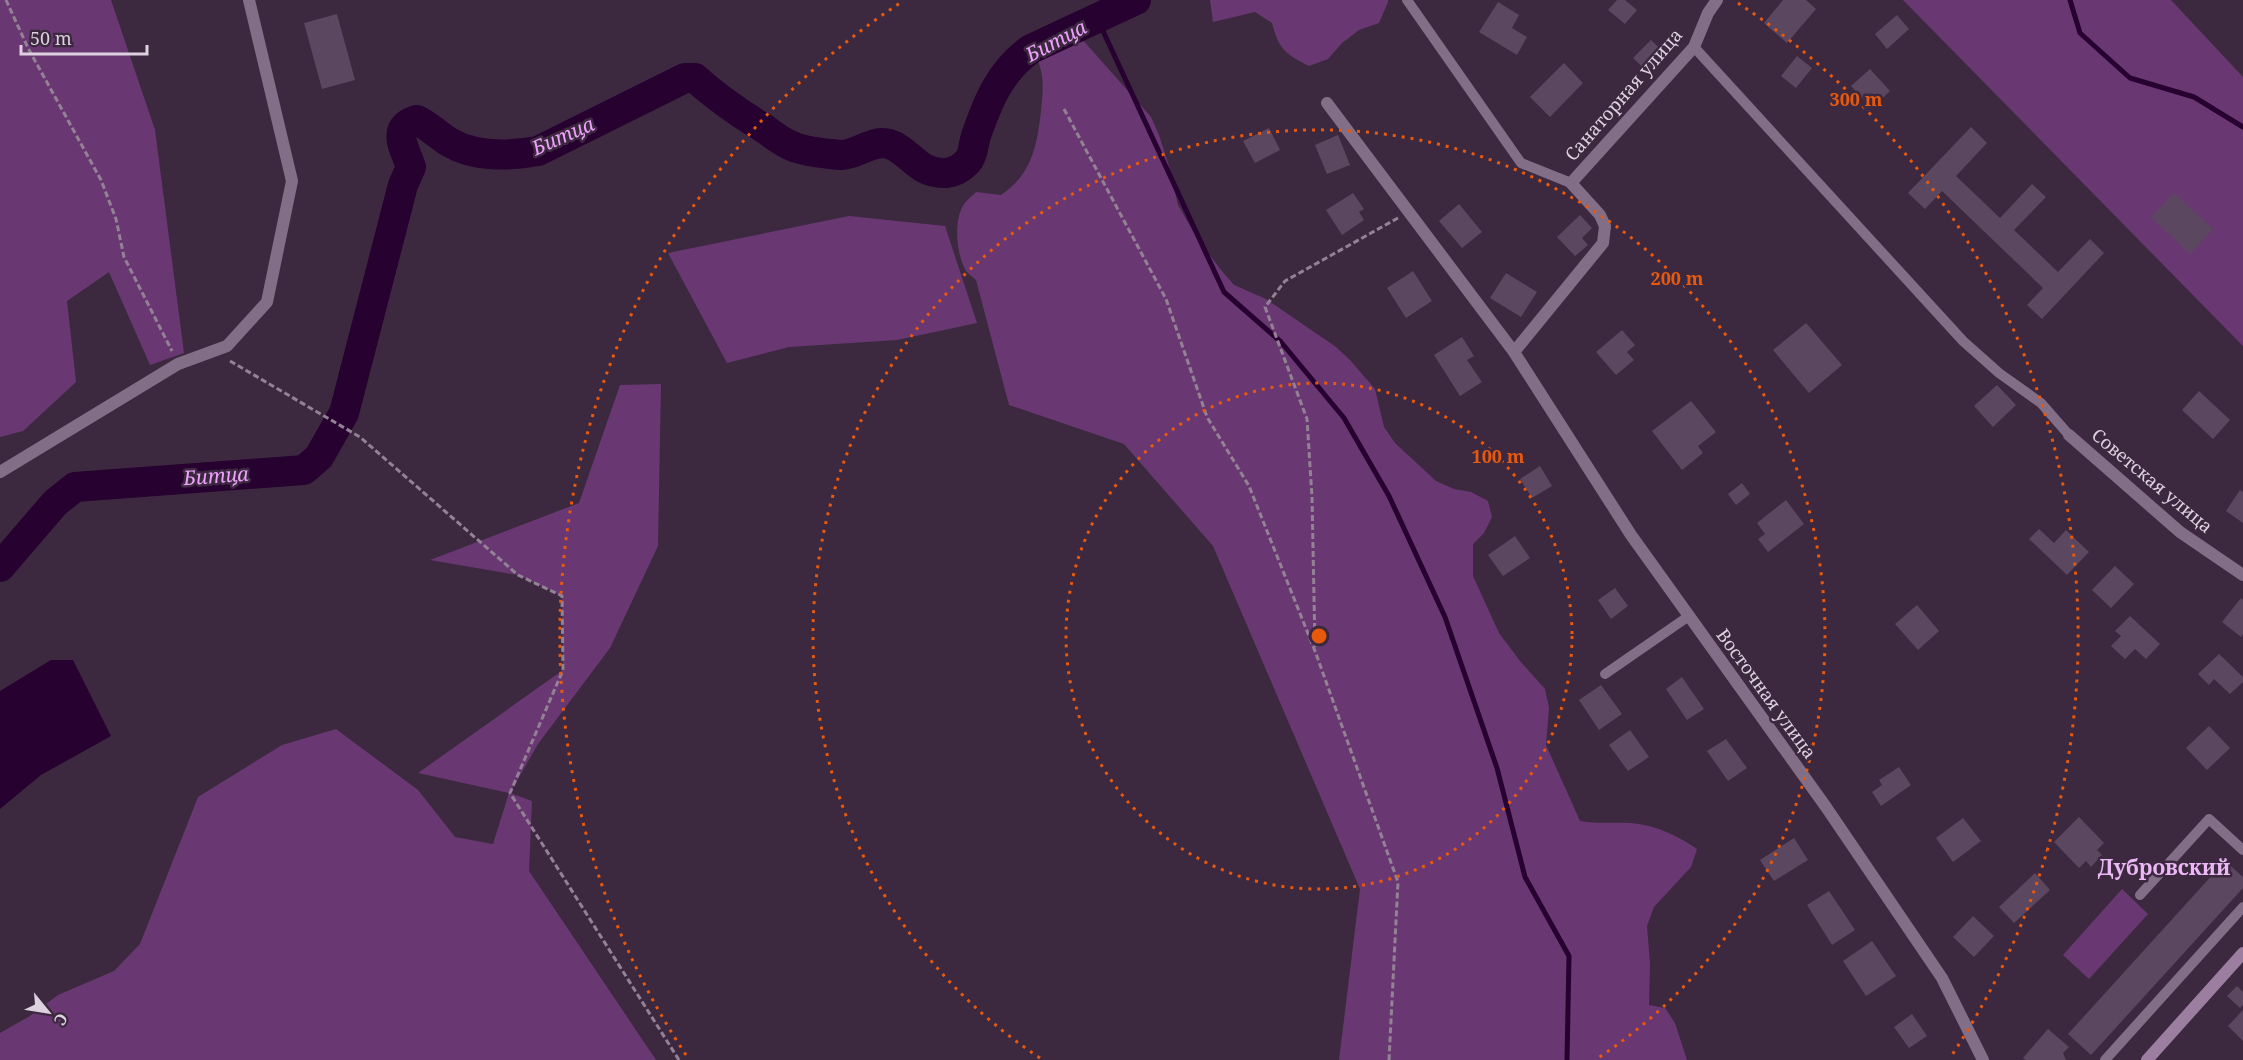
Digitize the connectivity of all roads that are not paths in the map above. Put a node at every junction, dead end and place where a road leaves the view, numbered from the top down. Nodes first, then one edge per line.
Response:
1 (249, 0) edge
2 (1407, 0) edge
3 (1718, 0) edge
4 (1694, 48) junction
5 (1327, 104) dead end
6 (1571, 183) junction
7 (1514, 352) junction
8 (2069, 435) joint
9 (0, 472) edge
10 (2243, 574) edge
11 (1689, 616) junction
12 (1605, 674) dead end
13 (2243, 850) edge
14 (2139, 895) dead end
15 (2243, 907) edge
16 (2243, 953) edge
17 (1983, 1060) edge
18 (2104, 1060) edge
19 (2147, 1060) edge

1 - 9 street
2 - 6 lane
3 - 4 street, Санаторная улица
4 - 6 street, Санаторная улица
4 - 8 lane
5 - 7 street, Восточная улица
6 - 7 street, Санаторная улица
7 - 11 street, Восточная улица
8 - 10 street, Советская улица
11 - 12 lane
11 - 17 street, Восточная улица
13 - 14 lane
15 - 18 lane
16 - 19 street

